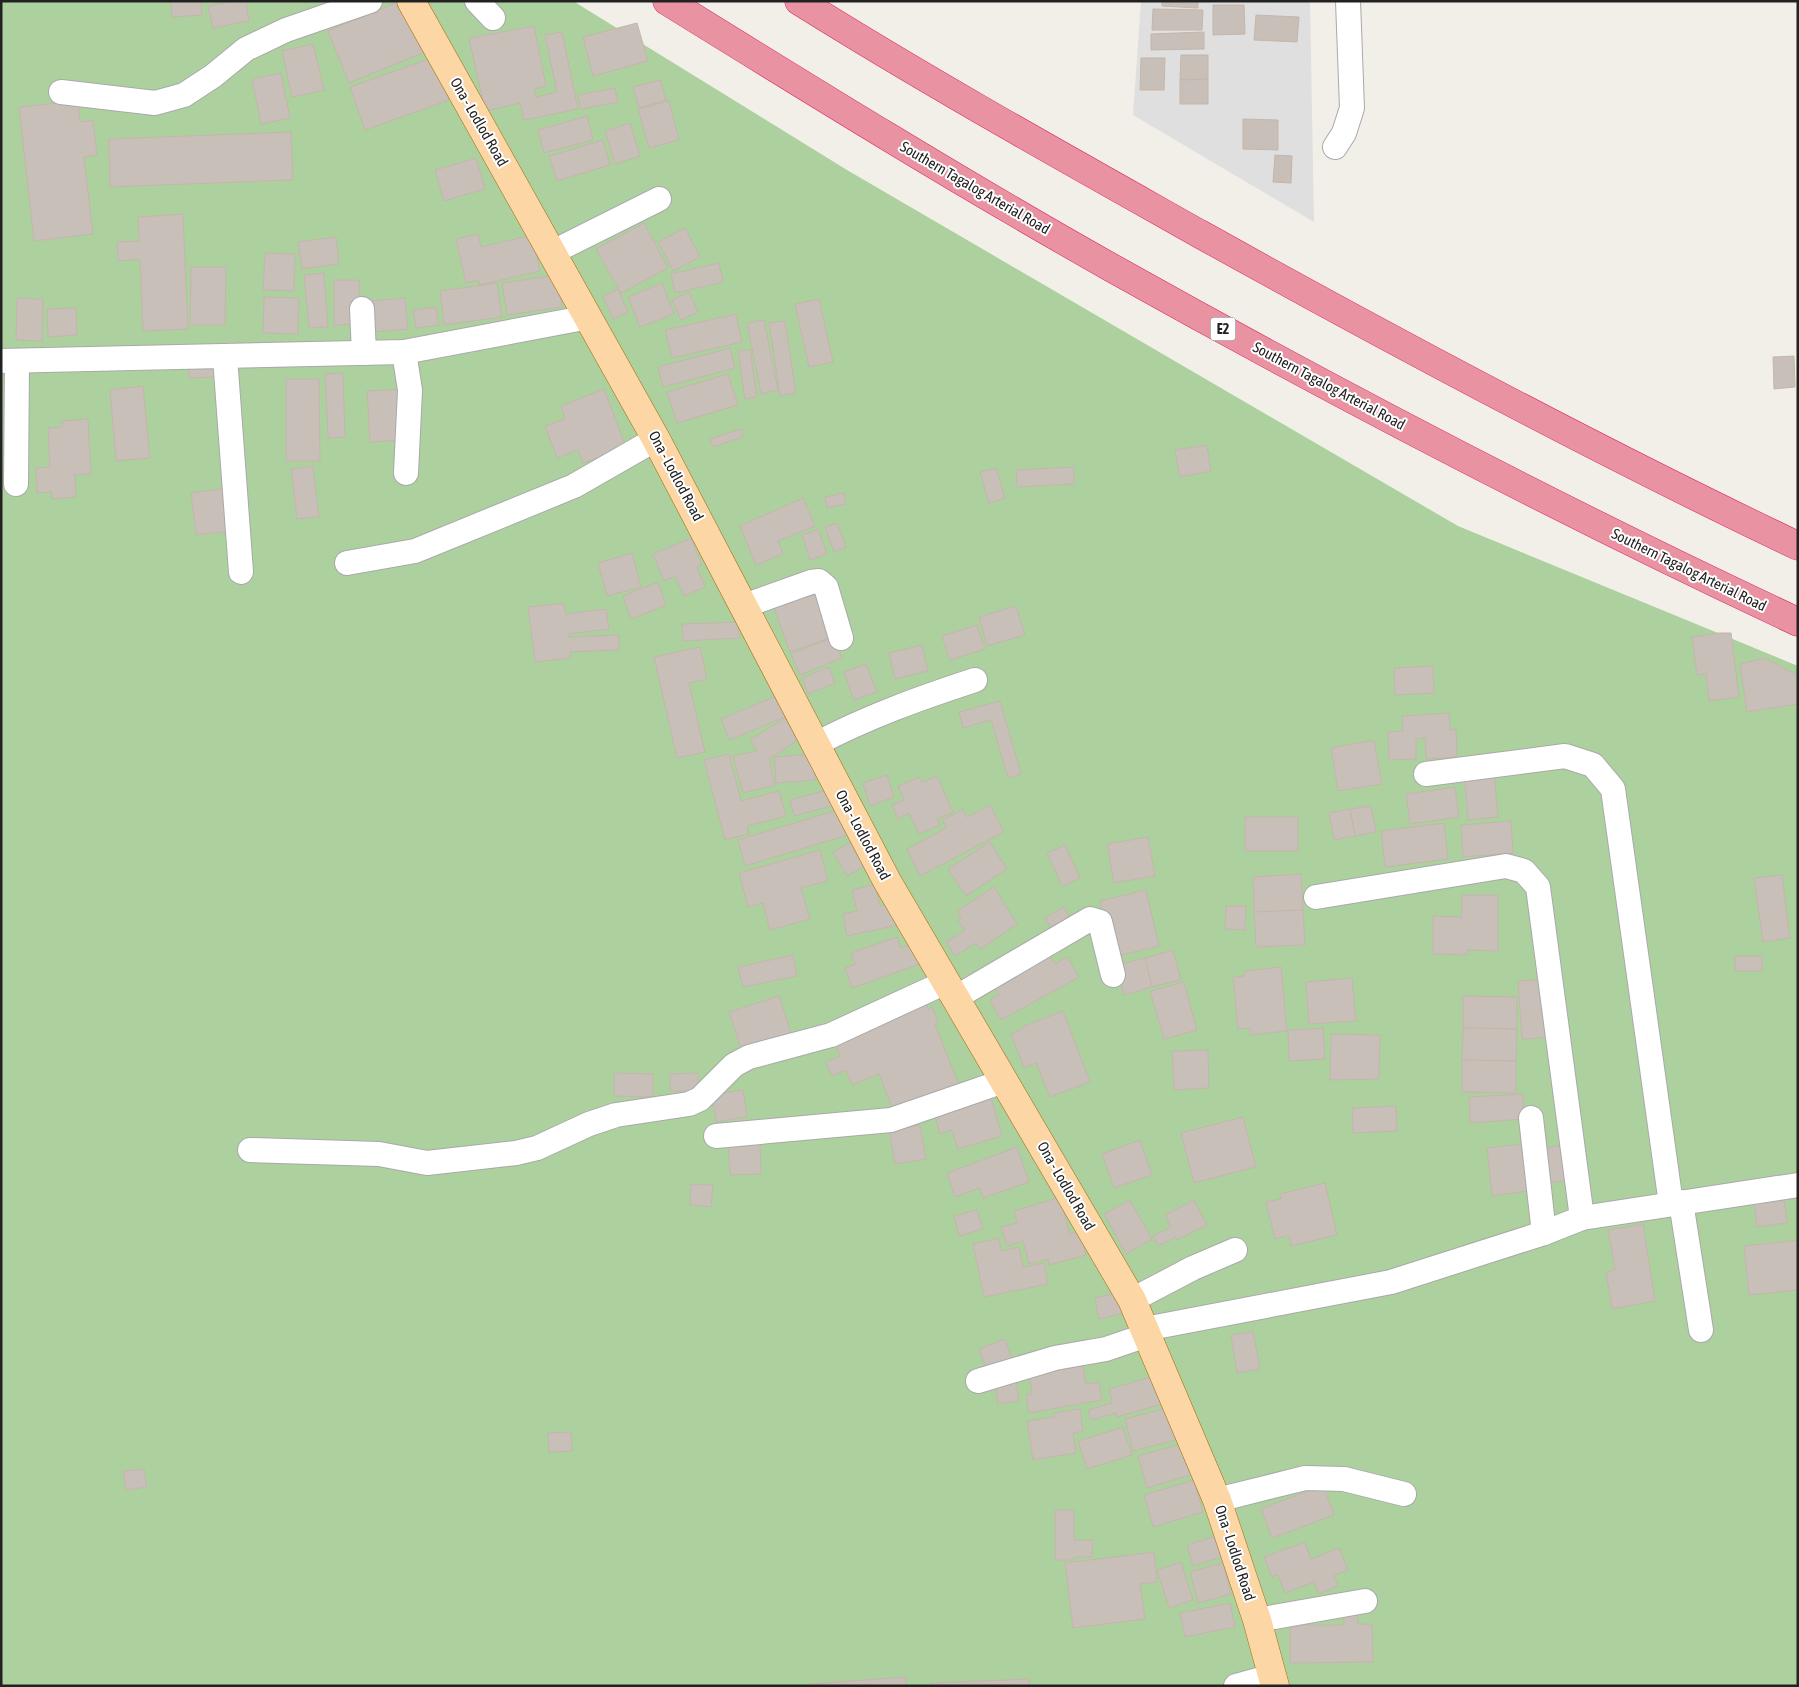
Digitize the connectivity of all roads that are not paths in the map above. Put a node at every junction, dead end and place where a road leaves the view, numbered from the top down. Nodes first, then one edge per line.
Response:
1 (370, 1) edge
2 (411, 1) edge
3 (667, 1) edge
4 (799, 1) edge
5 (1348, 1) edge
6 (61, 92) dead end
7 (1335, 147) dead end
8 (659, 199) dead end
9 (553, 252) junction
10 (362, 309) dead end
11 (589, 317) junction
12 (404, 352) junction
13 (364, 353) junction
14 (225, 357) junction
15 (9, 362) edge
16 (656, 439) junction
17 (406, 473) dead end
18 (16, 484) dead end
19 (1798, 546) edge
20 (347, 563) dead end
21 (241, 572) dead end
22 (744, 606) junction
23 (1798, 622) edge
24 (841, 638) dead end
25 (975, 680) dead end
26 (816, 744) junction
27 (1426, 774) dead end
28 (1316, 897) dead end
29 (1113, 975) dead end
30 (951, 990) junction
31 (1004, 1081) junction
32 (1531, 1118) dead end
33 (716, 1136) dead end
34 (250, 1150) dead end
35 (1798, 1185) edge
36 (1676, 1203) junction
37 (1582, 1218) junction
38 (1544, 1233) junction
39 (1236, 1250) dead end
40 (1132, 1300) junction
41 (1701, 1330) dead end
42 (1146, 1332) junction
43 (978, 1381) dead end
44 (1404, 1494) dead end
45 (1217, 1500) junction
46 (1365, 1601) dead end
47 (1257, 1620) junction
48 (1274, 1681) edge
49 (1236, 1686) edge

1 - 6 street
2 - 9 main road, Ona - Lodlod Road
3 - 23 highway, Southern Tagalog Arterial Road / E2
4 - 19 highway
5 - 7 street
8 - 9 street
9 - 11 main road, Ona - Lodlod Road
10 - 13 street
11 - 12 street
11 - 16 main road, Ona - Lodlod Road
12 - 13 street
12 - 17 street
13 - 14 street
14 - 15 street
14 - 21 street
15 - 18 street
16 - 20 street
16 - 22 main road, Ona - Lodlod Road
22 - 24 street
22 - 26 main road, Ona - Lodlod Road
25 - 26 street
26 - 30 main road, Ona - Lodlod Road
27 - 36 street
28 - 37 street
29 - 30 street
30 - 31 main road, Ona - Lodlod Road
30 - 34 street
31 - 33 street
31 - 40 main road, Ona - Lodlod Road
32 - 38 street
35 - 36 street
36 - 37 street
36 - 41 street
37 - 38 street
38 - 42 street
39 - 40 street
40 - 42 main road, Ona - Lodlod Road
42 - 43 street
42 - 45 main road, Ona - Lodlod Road
44 - 45 street
45 - 47 main road, Ona - Lodlod Road
46 - 47 street
47 - 48 main road, Ona - Lodlod Road
48 - 49 street

